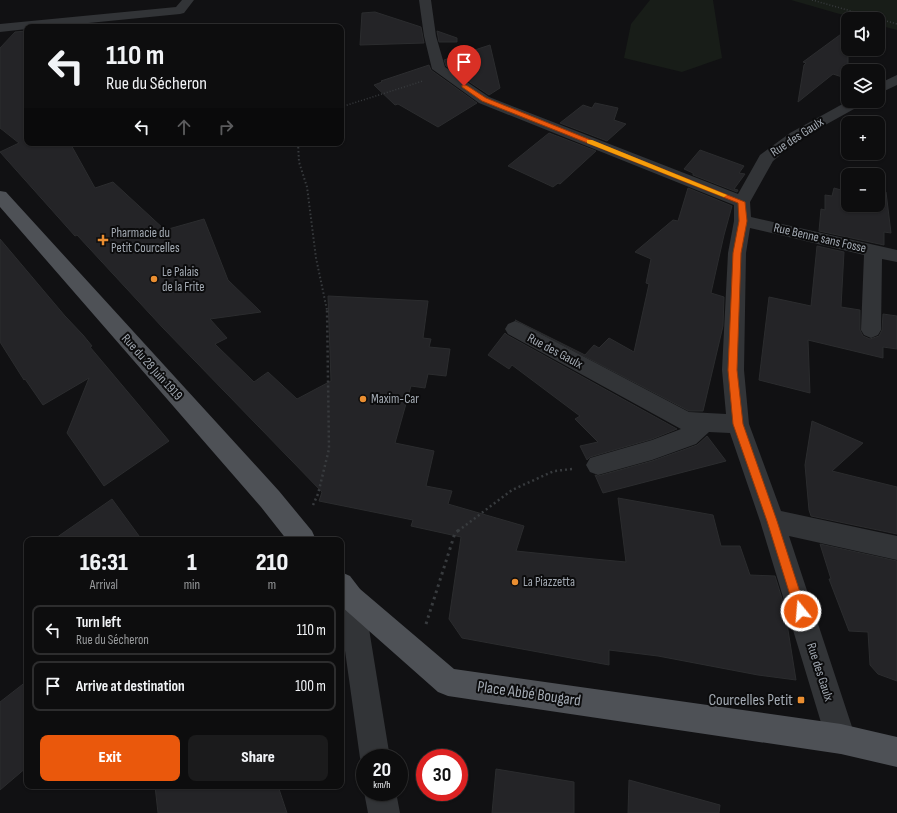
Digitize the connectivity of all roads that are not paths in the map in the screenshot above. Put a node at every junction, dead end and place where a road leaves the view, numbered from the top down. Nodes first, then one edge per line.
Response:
1 (188, 0) edge
2 (425, 0) edge
3 (40, 24) edge
4 (24, 26) edge
5 (0, 28) edge
6 (897, 79) edge
7 (885, 86) edge
8 (845, 108) edge
9 (0, 196) edge
10 (742, 211) junction
11 (873, 250) junction
12 (897, 256) edge
13 (515, 329) dead end
14 (872, 330) dead end
15 (704, 422) junction
16 (738, 424) junction
17 (598, 465) road end
18 (772, 521) junction
19 (301, 537) edge
20 (897, 548) edge
21 (346, 591) edge
22 (841, 739) junction
23 (373, 749) edge
24 (897, 752) edge
25 (382, 801) edge
26 (384, 813) edge

1 - 3 street
2 - 10 street, Rue Benne sans Fosse
4 - 5 street
6 - 7 street
8 - 10 street, Rue des Gaulx
9 - 19 main road, Rue du 28 Juin 1919
10 - 11 street, Rue Benne sans Fosse
10 - 16 street, Rue des Gaulx
11 - 12 street, Rue Benne sans Fosse
11 - 14 street
13 - 15 street, Rue des Gaulx
15 - 16 street, Rue des Gaulx
15 - 17 street
16 - 18 street, Rue des Gaulx
18 - 20 street
18 - 22 street, Rue des Gaulx
21 - 22 main road, Place Abbé Bougard
21 - 23 street, Place Abbé Bougard
22 - 24 main road, Place Abbé Bougard
25 - 26 street

